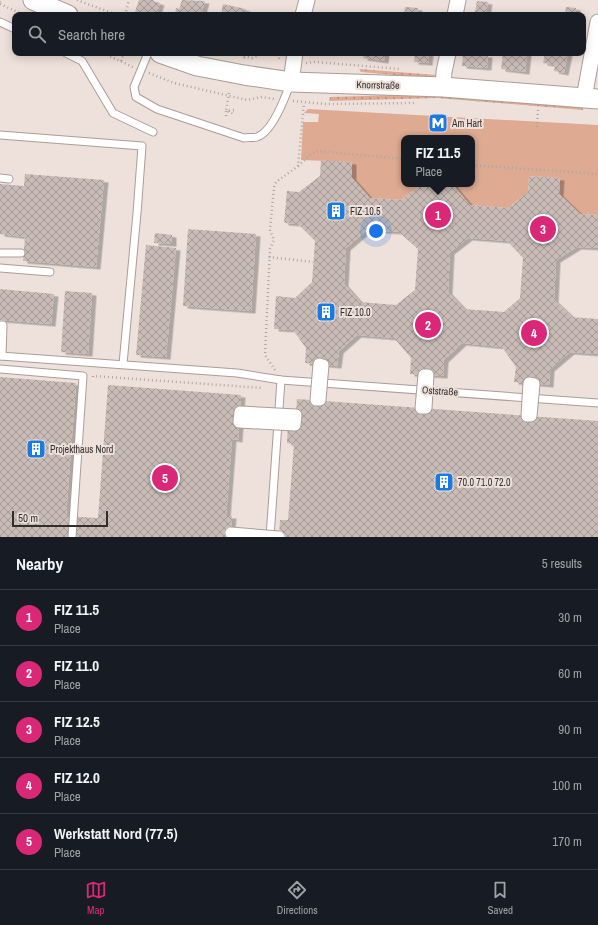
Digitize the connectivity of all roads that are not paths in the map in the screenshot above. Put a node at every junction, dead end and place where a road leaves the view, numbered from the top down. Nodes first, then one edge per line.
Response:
1 (33, 0) edge
2 (307, 0) edge
3 (458, 0) edge
4 (61, 12) edge
5 (304, 12) edge
6 (456, 12) edge
7 (0, 22) edge
8 (598, 22) edge
9 (12, 28) edge
10 (72, 56) edge
11 (147, 56) edge
12 (169, 56) edge
13 (295, 56) edge
14 (447, 56) edge
15 (291, 82) junction
16 (443, 87) junction
17 (591, 99) edge
18 (152, 132) dead end
19 (0, 136) edge
20 (0, 178) edge
21 (9, 180) dead end
22 (0, 253) edge
23 (21, 253) dead end
24 (0, 268) edge
25 (50, 272) dead end
26 (0, 324) edge
27 (1, 356) edge
28 (123, 364) junction
29 (0, 369) edge
30 (282, 380) junction
31 (598, 403) edge
32 (231, 533) dead end
33 (72, 537) edge
34 (270, 537) edge
35 (279, 537) edge

1 - 4 street
2 - 5 street
3 - 6 street
7 - 9 lane
8 - 17 street
10 - 18 lane
11 - 15 lane
12 - 15 street, Knorrstraße
13 - 15 street
14 - 16 street
15 - 16 street, Knorrstraße
16 - 17 street, Knorrstraße
19 - 28 lane
20 - 21 lane
22 - 23 lane
24 - 25 lane
26 - 27 lane
27 - 28 lane, Oststraße
28 - 30 lane, Oststraße
29 - 33 lane
30 - 31 lane, Oststraße
30 - 34 lane
32 - 35 street, bridge

